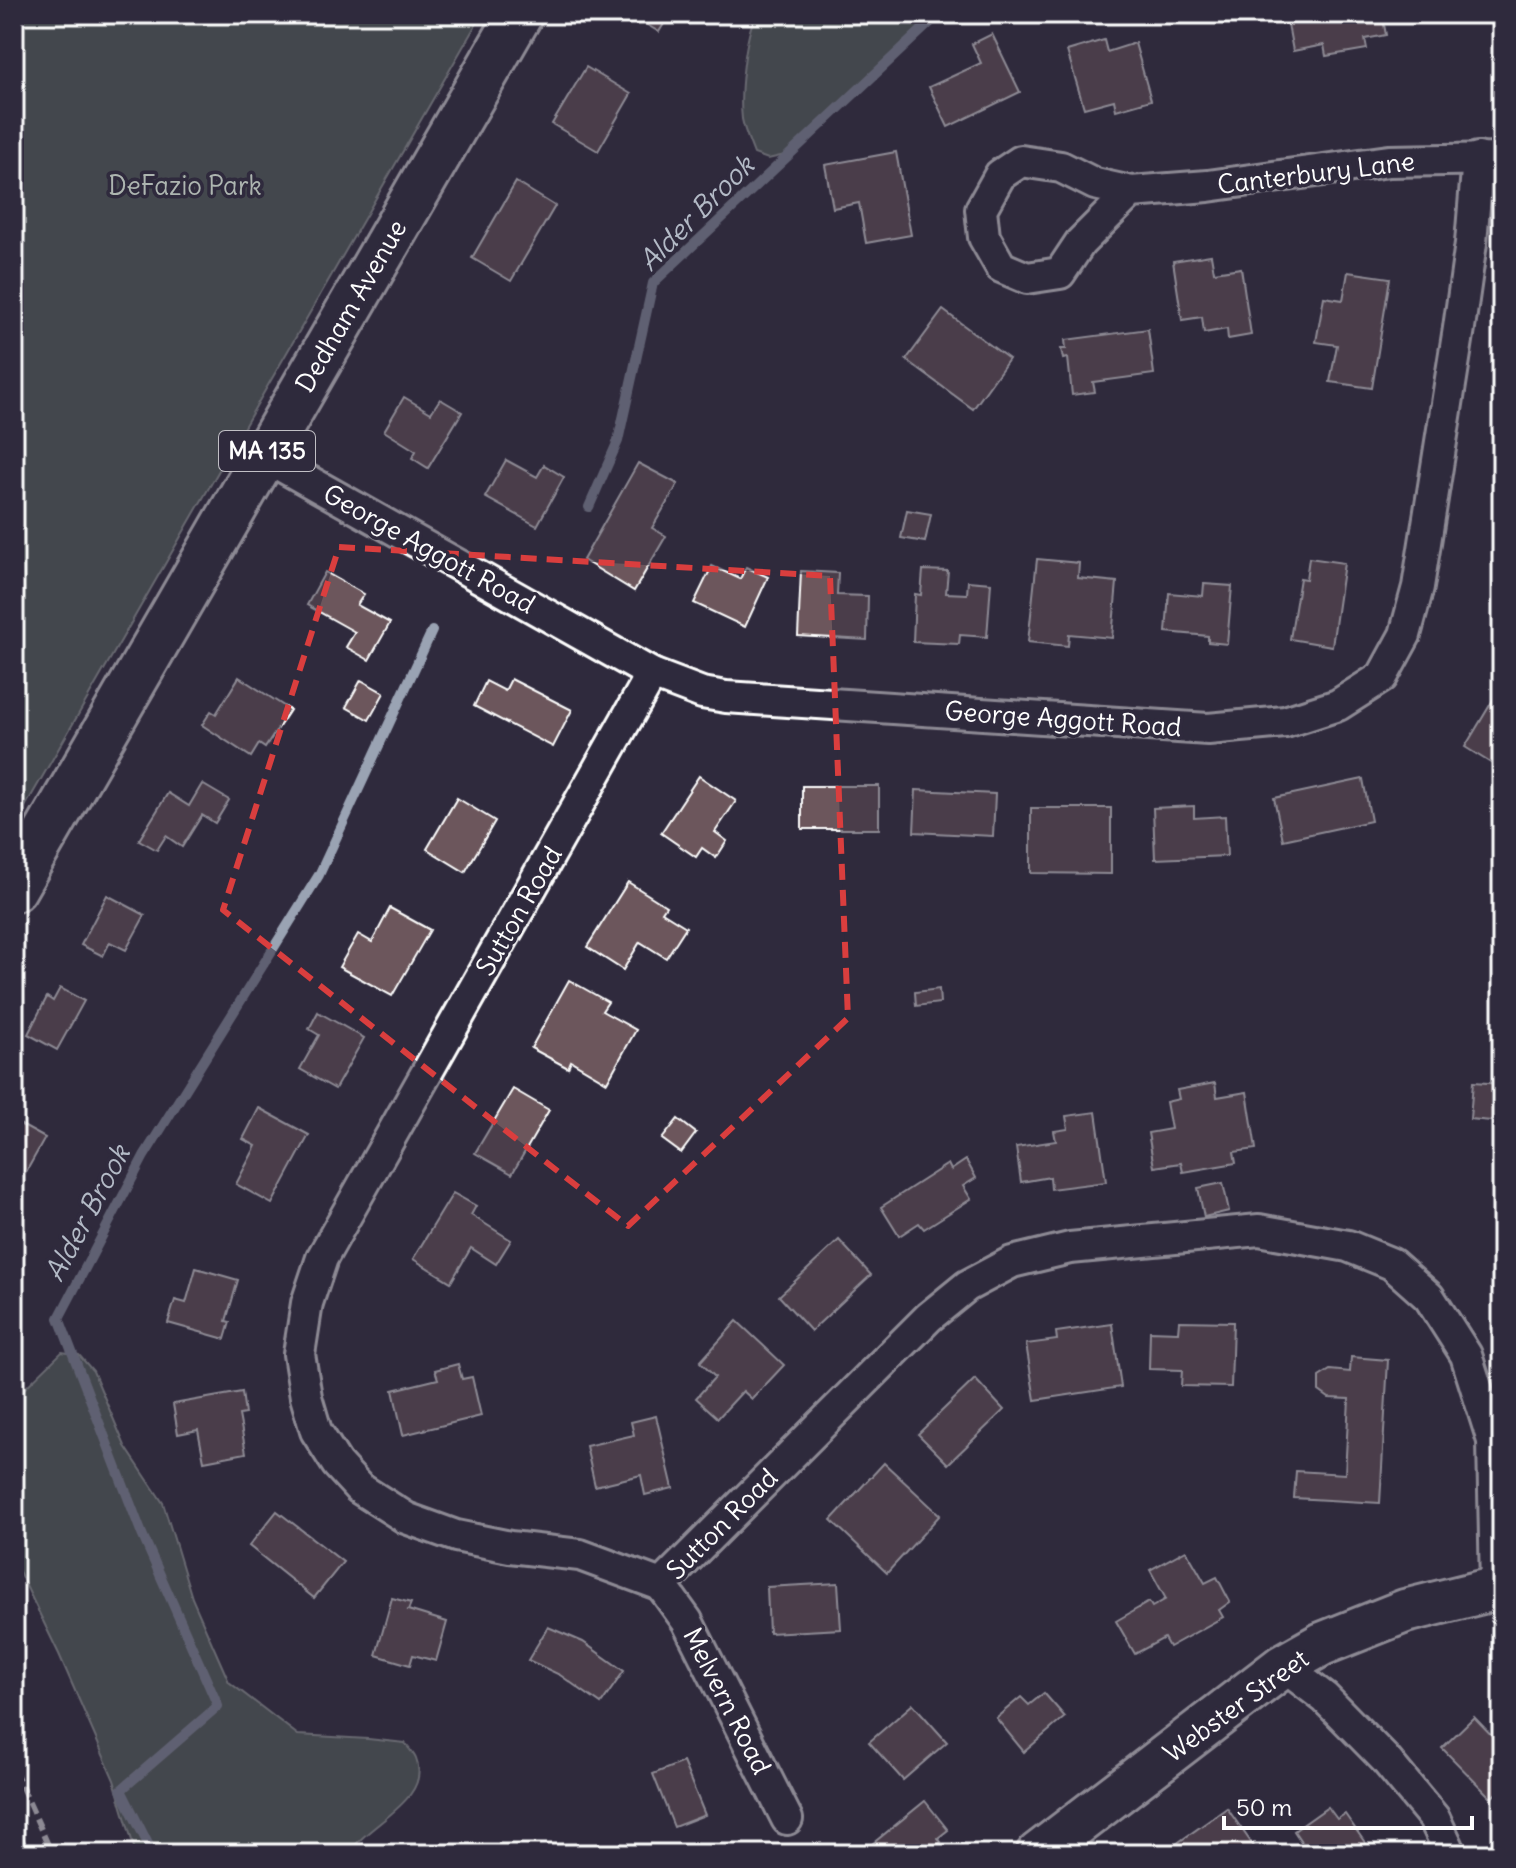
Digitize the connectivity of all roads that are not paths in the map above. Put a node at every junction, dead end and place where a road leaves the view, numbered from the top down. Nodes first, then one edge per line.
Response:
1 (520, 14) edge
2 (1490, 159) edge
3 (1131, 192) junction
4 (264, 456) junction
5 (652, 674) junction
6 (14, 889) edge
7 (661, 1585) junction
8 (1499, 1588) edge
9 (1283, 1666) junction
10 (787, 1819) dead end
11 (1038, 1854) edge
12 (1451, 1854) edge

1 - 4 main road, Dedham Avenue / MA 135
2 - 3 street, Canterbury Lane
2 - 5 street, George Aggott Road
3 - 3 street, Canterbury Lane
4 - 5 street, George Aggott Road
4 - 6 main road, Dedham Avenue / MA 135
5 - 7 street, Sutton Road
7 - 8 street, Sutton Road
7 - 10 street, Melvern Road
8 - 9 street, Webster Street
9 - 11 street, Webster Street
9 - 12 street

